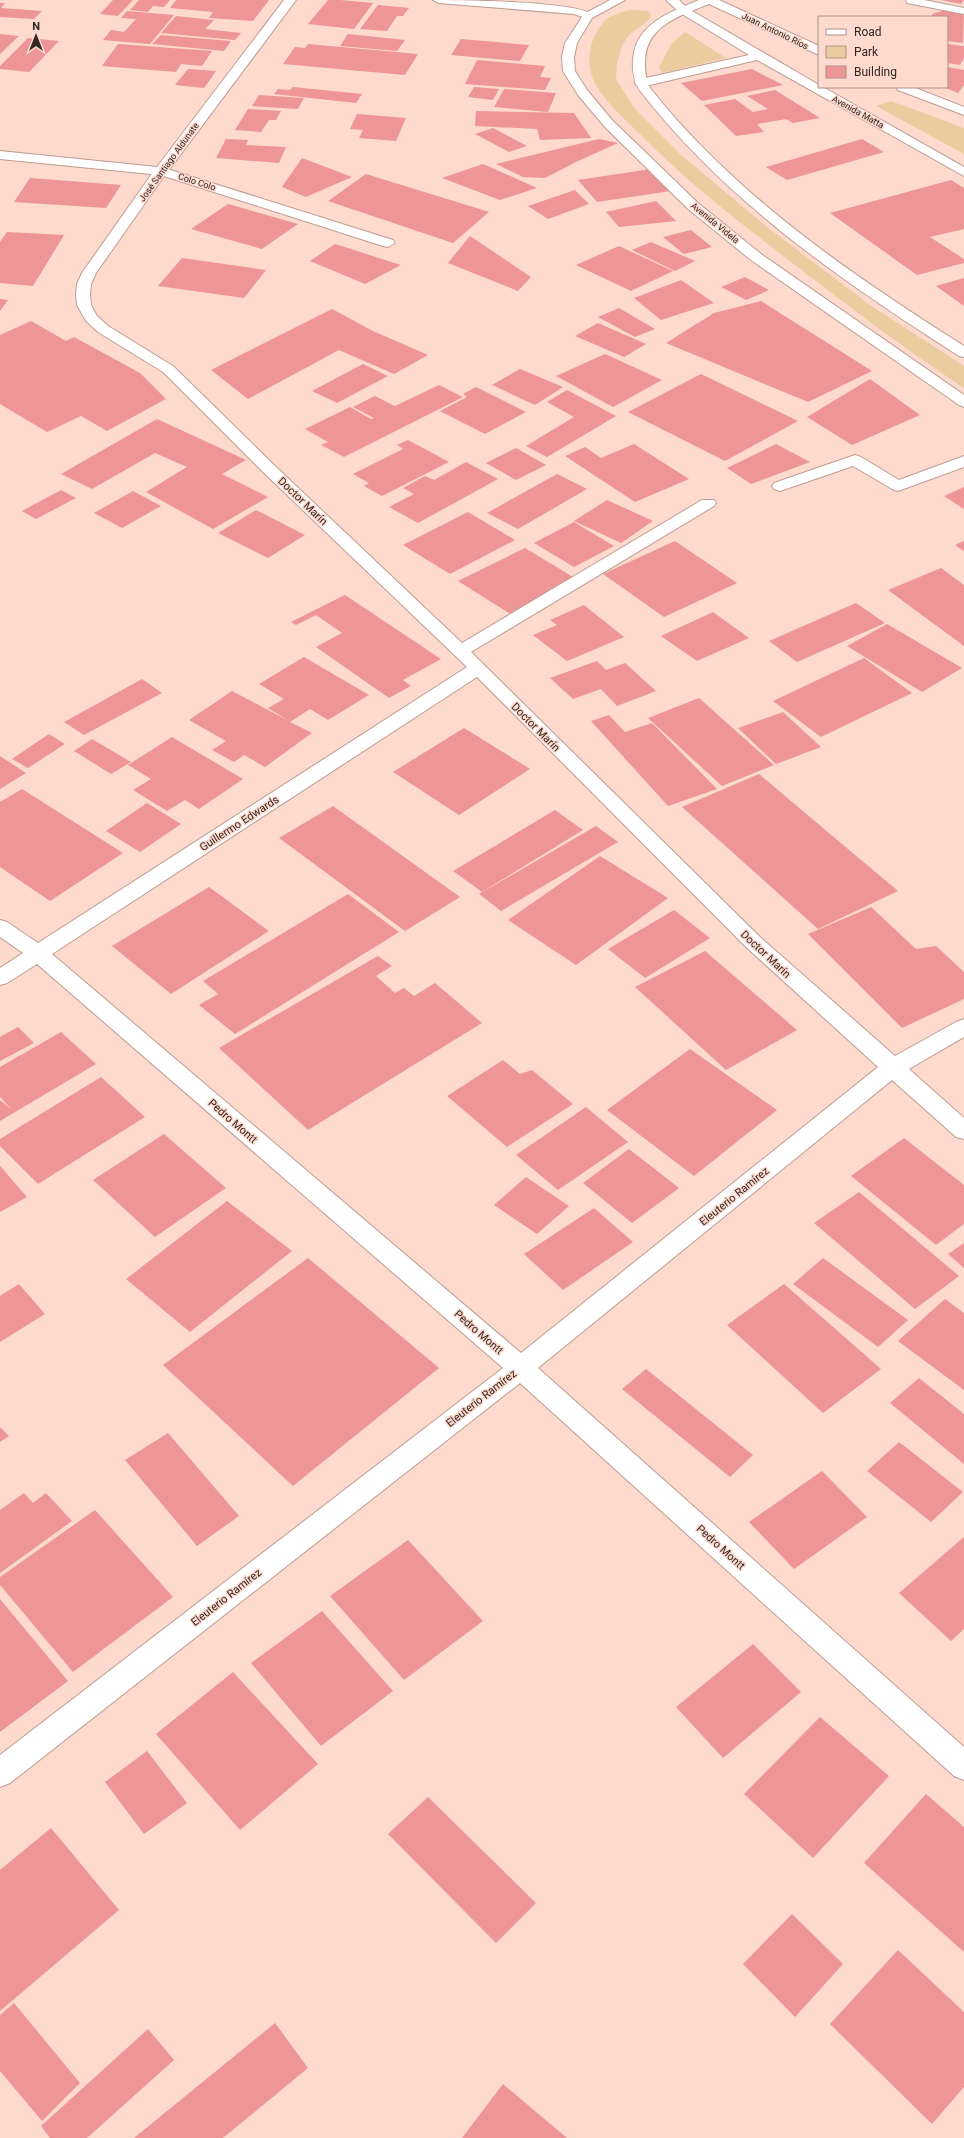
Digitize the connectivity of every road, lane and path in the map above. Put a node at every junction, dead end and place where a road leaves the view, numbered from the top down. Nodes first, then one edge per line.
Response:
1 (290, 0) edge
2 (439, 0) edge
3 (570, 0) edge
4 (619, 0) edge
5 (672, 0) edge
6 (709, 0) edge
7 (910, 4) edge
8 (683, 10) junction
9 (964, 11) edge
10 (582, 14) junction
11 (818, 52) edge
12 (759, 56) junction
13 (641, 83) junction
14 (905, 88) edge
15 (964, 111) edge
16 (0, 155) edge
17 (161, 171) junction
18 (964, 172) edge
19 (388, 243) dead end
20 (103, 329) joint
21 (964, 353) edge
22 (964, 402) edge
23 (964, 461) edge
24 (780, 486) dead end
25 (708, 503) dead end
26 (460, 651) junction
27 (478, 668) junction
28 (0, 928) edge
29 (38, 953) junction
30 (0, 978) edge
31 (964, 1027) edge
32 (892, 1068) junction
33 (964, 1131) edge
34 (521, 1368) junction
35 (964, 1766) edge
36 (0, 1774) edge

1 - 17 street, José Santiago Aldunate
2 - 10 street
3 - 10 street
4 - 10 street
5 - 8 street, Avenida Matta
6 - 8 street
6 - 11 street, Juan Antonio Ríos
7 - 9 street
8 - 12 street, Avenida Matta
8 - 13 street
10 - 22 street, Avenida Videla
12 - 13 street
12 - 18 street, Avenida Matta
13 - 21 street
14 - 15 street
16 - 17 street, Colo Colo
17 - 19 street, Colo Colo
17 - 20 street, José Santiago Aldunate
20 - 26 street, Doctor Marín
23 - 24 street
25 - 26 street
26 - 27 street, Doctor Marín
27 - 29 street, Guillermo Edwards
27 - 32 street, Doctor Marín
28 - 29 street, Pedro Montt
29 - 30 street, Guillermo Edwards
29 - 34 street, Pedro Montt
31 - 32 street, Eleuterio Ramírez
32 - 33 street, Doctor Marín
32 - 34 street, Eleuterio Ramírez
34 - 35 street, Pedro Montt
34 - 36 street, Eleuterio Ramírez

